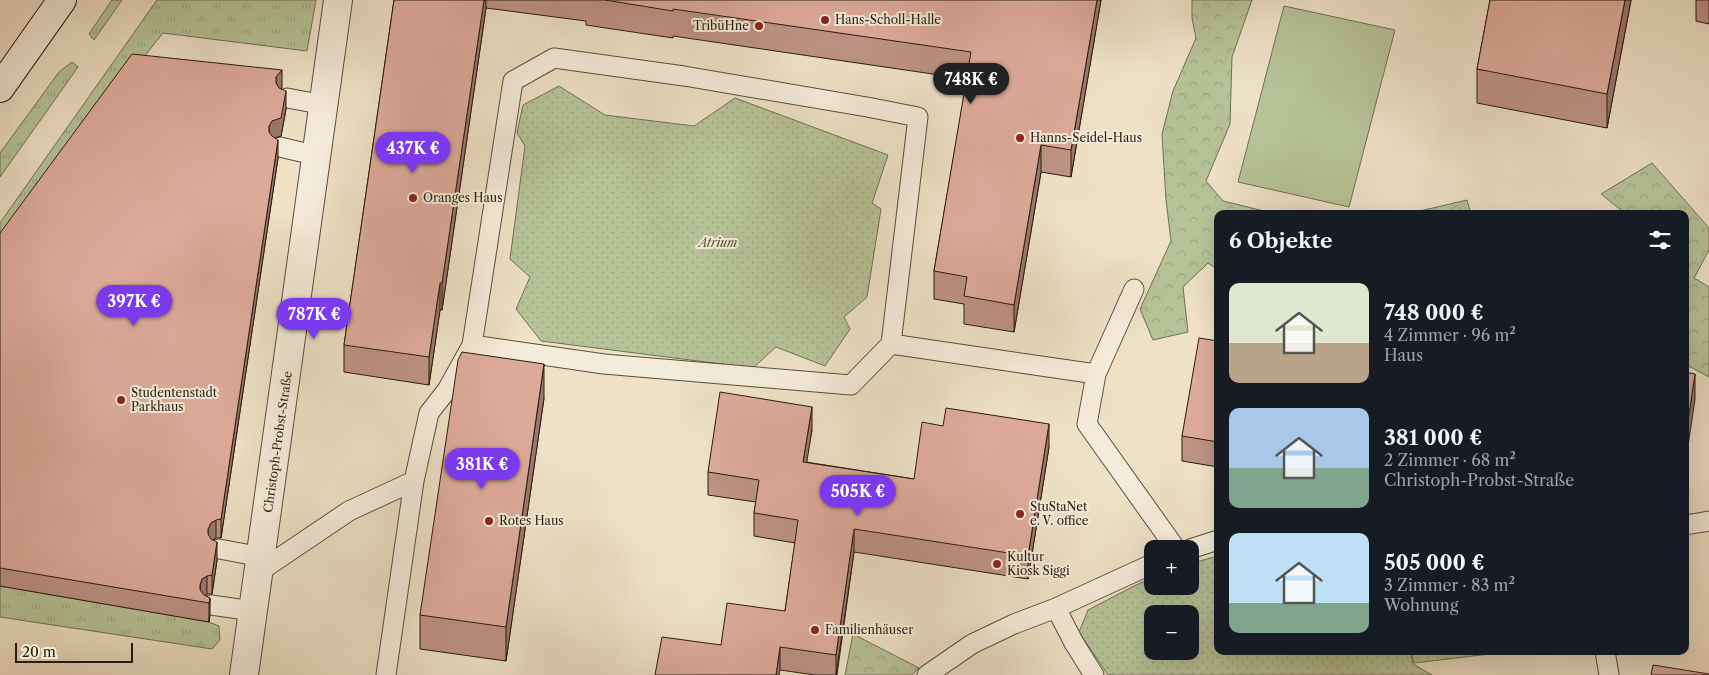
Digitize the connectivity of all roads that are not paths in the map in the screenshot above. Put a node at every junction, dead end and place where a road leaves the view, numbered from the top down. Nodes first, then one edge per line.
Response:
1 (62, 0) edge
2 (338, 0) edge
3 (0, 88) edge
4 (287, 98) edge
5 (325, 105) junction
6 (280, 147) dead end
7 (318, 156) junction
8 (1134, 289) dead end
9 (891, 344) junction
10 (472, 345) junction
11 (1096, 374) junction
12 (414, 481) junction
13 (1709, 521) edge
14 (1689, 525) edge
15 (1170, 540) edge
16 (1214, 541) edge
17 (1199, 546) edge
18 (219, 549) dead end
19 (261, 564) junction
20 (1144, 568) edge
21 (211, 606) edge
22 (1056, 608) junction
23 (253, 611) junction
24 (1606, 655) edge
25 (244, 675) edge
26 (386, 675) edge
27 (926, 675) edge
28 (1094, 675) edge
29 (1609, 675) edge

1 - 3 street
2 - 5 street, Christoph-Probst-Straße
4 - 5 lane
5 - 7 street, Christoph-Probst-Straße
6 - 7 lane
7 - 19 street, Christoph-Probst-Straße
8 - 11 lane
9 - 10 lane
9 - 10 lane
9 - 11 lane
10 - 12 lane
11 - 15 lane
12 - 19 lane
12 - 26 lane
13 - 14 lane
16 - 17 lane
18 - 19 lane
19 - 23 street, Christoph-Probst-Straße
20 - 22 lane
21 - 23 lane
22 - 27 lane
22 - 28 lane
23 - 25 street, Christoph-Probst-Straße
24 - 29 lane

